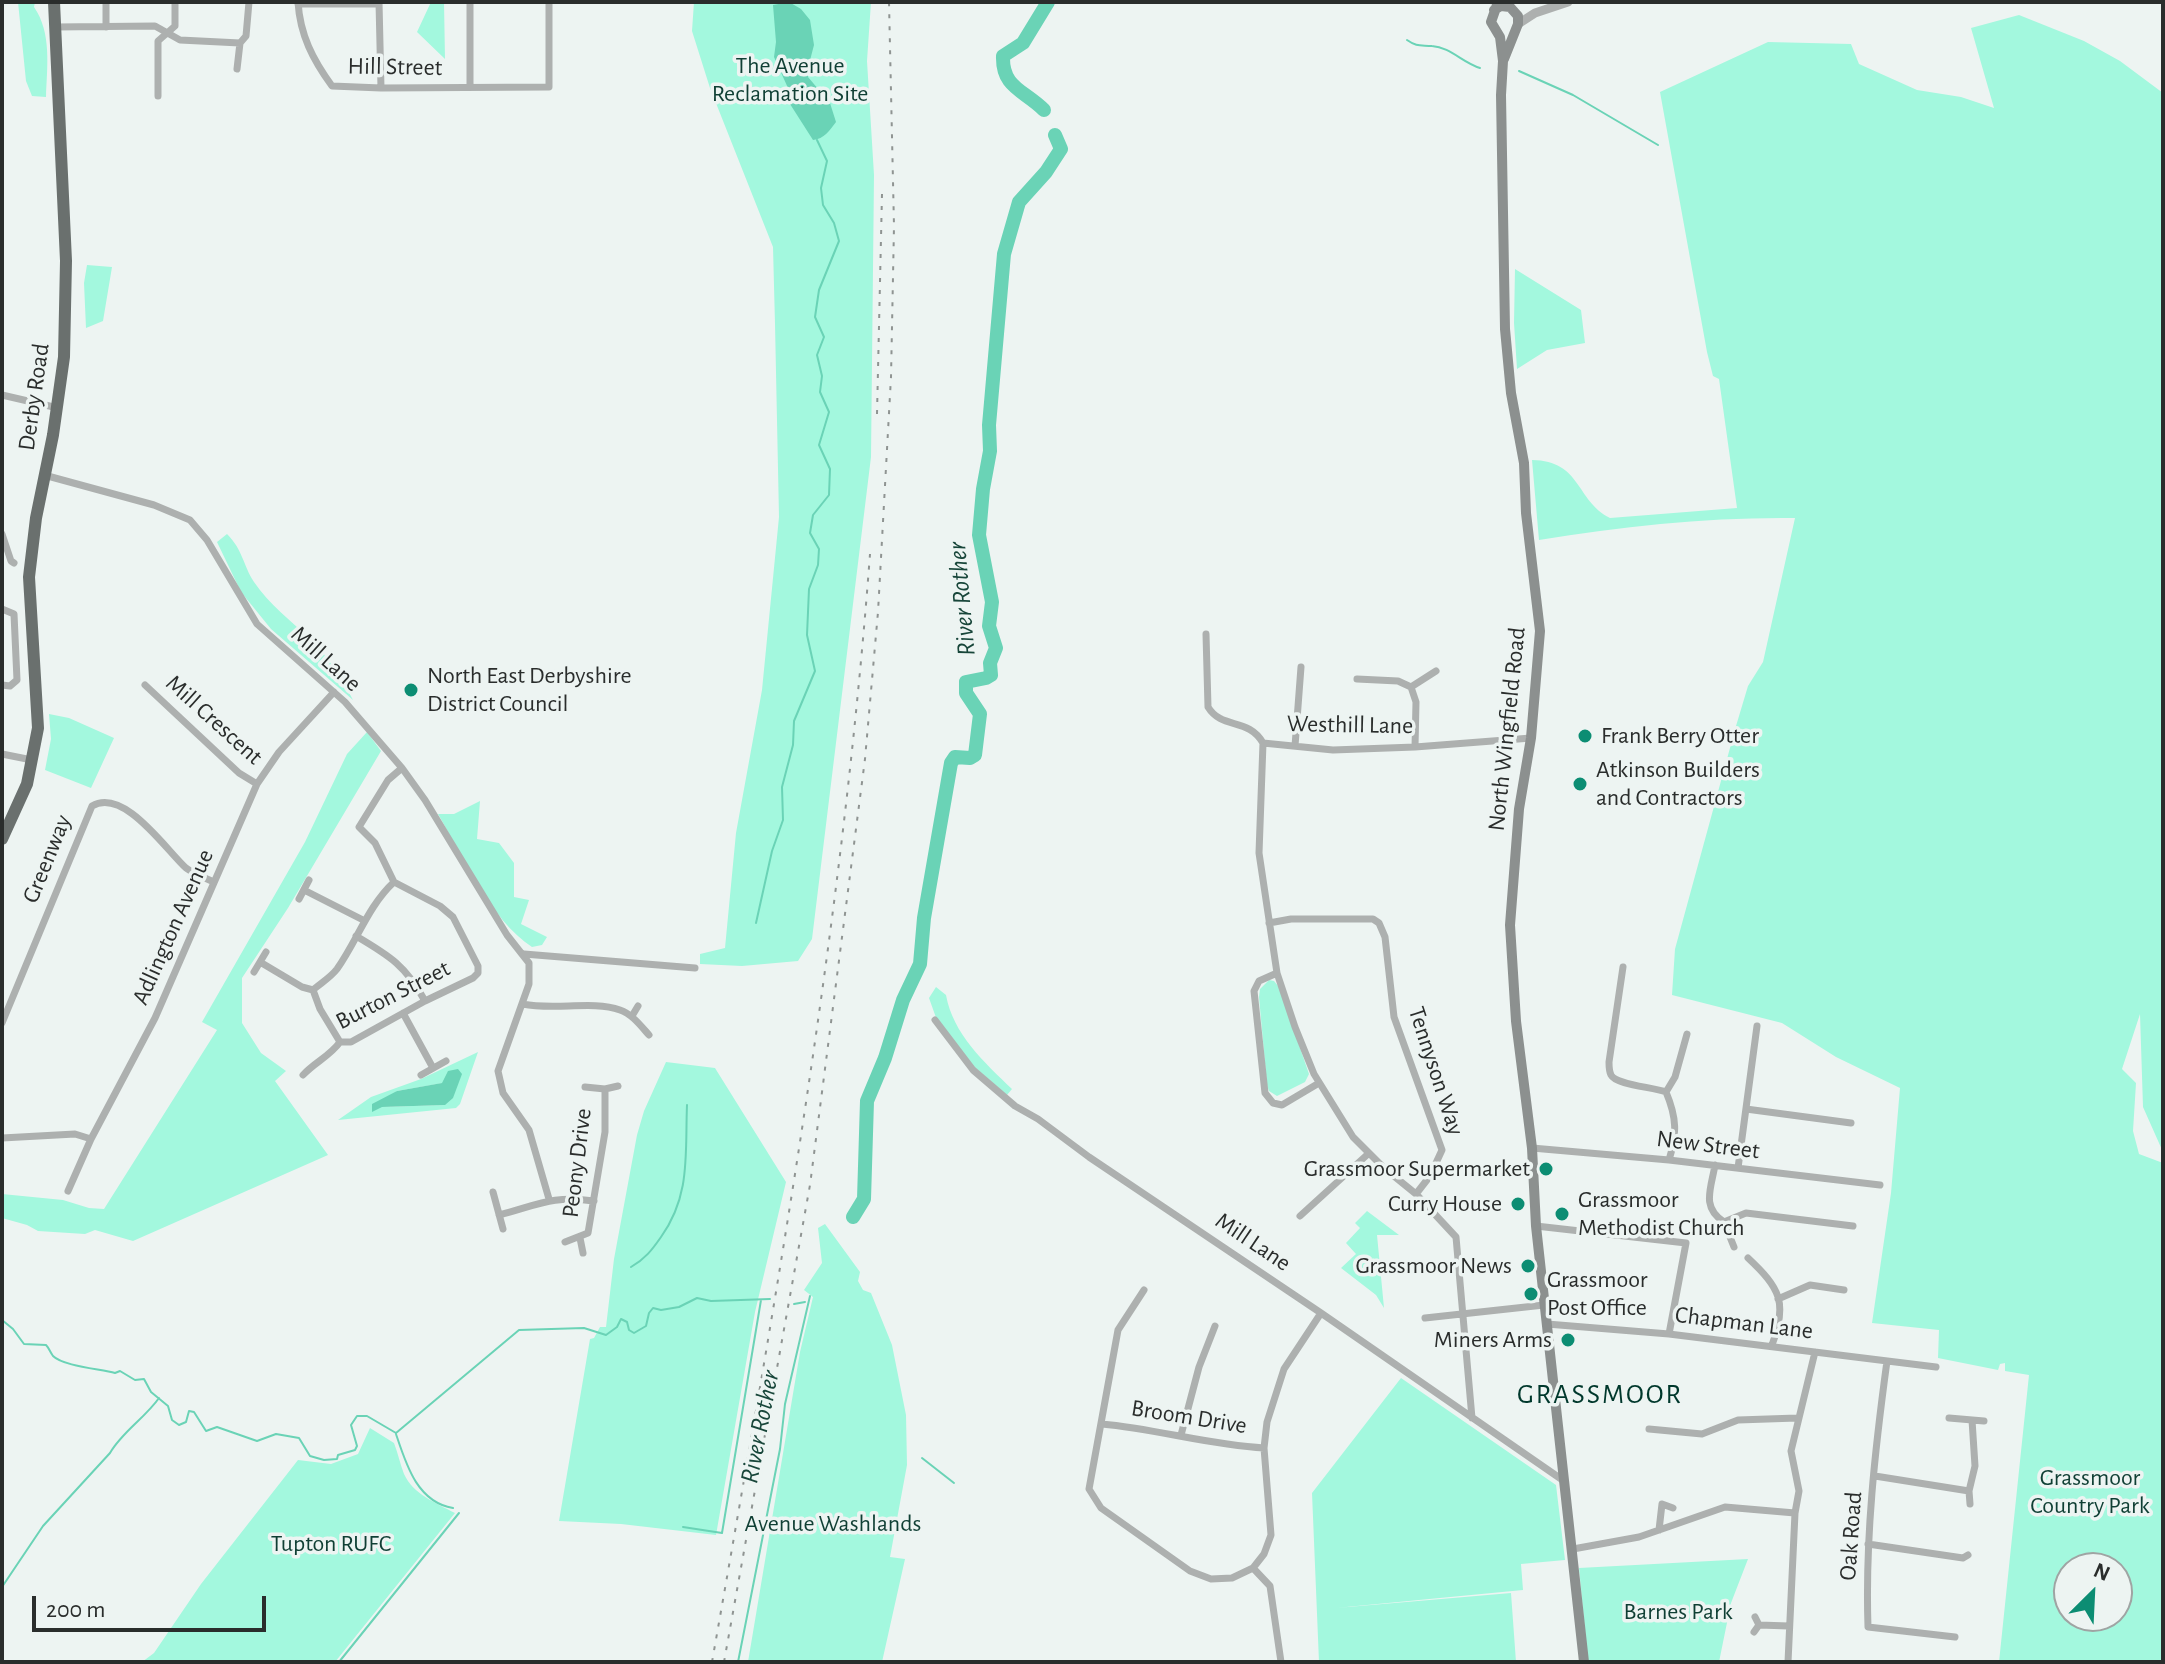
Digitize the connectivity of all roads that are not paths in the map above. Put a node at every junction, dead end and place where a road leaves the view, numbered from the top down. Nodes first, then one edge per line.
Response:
1 (54, 2) edge
2 (106, 2) edge
3 (175, 2) edge
4 (249, 2) edge
5 (470, 2) edge
6 (549, 2) edge
7 (1568, 2) edge
8 (298, 3) edge
9 (379, 3) edge
10 (1496, 6) edge
11 (1511, 6) edge
12 (1535, 13) junction
13 (55, 27) junction
14 (106, 27) junction
15 (1516, 27) junction
16 (1498, 32) junction
17 (168, 34) junction
18 (240, 43) junction
19 (1503, 61) junction
20 (237, 69) dead end
21 (470, 87) junction
22 (381, 88) junction
23 (158, 96) dead end
24 (2, 395) edge
25 (58, 408) junction
26 (44, 475) junction
27 (2, 534) edge
28 (14, 563) dead end
29 (2, 609) edge
30 (1206, 634) dead end
31 (1301, 667) dead end
32 (1436, 671) dead end
33 (1357, 679) dead end
34 (2, 685) edge
35 (145, 685) dead end
36 (1411, 687) junction
37 (334, 692) junction
38 (1531, 738) junction
39 (1263, 743) junction
40 (1295, 746) junction
41 (1415, 747) junction
42 (2, 754) edge
43 (32, 760) junction
44 (402, 768) junction
45 (257, 784) junction
46 (2, 839) edge
47 (309, 880) dead end
48 (214, 882) junction
49 (394, 882) junction
50 (304, 890) junction
51 (299, 899) dead end
52 (365, 921) junction
53 (1269, 923) junction
54 (356, 936) junction
55 (266, 952) dead end
56 (524, 954) junction
57 (260, 962) junction
58 (1623, 967) dead end
59 (695, 968) dead end
60 (254, 972) dead end
61 (1277, 973) junction
62 (313, 990) junction
63 (425, 1001) junction
64 (523, 1004) junction
65 (638, 1006) dead end
66 (403, 1013) junction
67 (632, 1016) junction
68 (935, 1020) dead end
69 (2, 1023) edge
70 (1757, 1026) dead end
71 (1687, 1034) dead end
72 (649, 1035) dead end
73 (340, 1042) junction
74 (446, 1061) dead end
75 (433, 1068) junction
76 (303, 1075) dead end
77 (421, 1075) dead end
78 (1319, 1083) junction
79 (618, 1086) dead end
80 (585, 1087) dead end
81 (605, 1089) junction
82 (1666, 1092) junction
83 (1746, 1109) junction
84 (1851, 1123) dead end
85 (2, 1138) edge
86 (91, 1139) junction
87 (1532, 1148) junction
88 (1368, 1154) junction
89 (1669, 1160) junction
90 (1715, 1165) junction
91 (1738, 1168) junction
92 (1880, 1185) dead end
93 (68, 1191) dead end
94 (493, 1192) dead end
95 (1416, 1194) junction
96 (549, 1199) junction
97 (594, 1201) junction
98 (499, 1215) junction
99 (1300, 1216) dead end
100 (1724, 1222) junction
101 (1536, 1226) junction
102 (1853, 1226) dead end
103 (503, 1229) dead end
104 (580, 1238) junction
105 (565, 1242) dead end
106 (1734, 1247) dead end
107 (583, 1253) dead end
108 (1748, 1258) dead end
109 (1144, 1290) dead end
110 (1844, 1290) dead end
111 (1778, 1299) junction
112 (1544, 1305) junction
113 (1321, 1313) junction
114 (1463, 1314) junction
115 (1425, 1318) dead end
116 (1547, 1324) junction
117 (1215, 1326) dead end
118 (1669, 1334) junction
119 (1772, 1345) junction
120 (1815, 1352) junction
121 (1887, 1361) junction
122 (1936, 1367) dead end
123 (1472, 1418) junction
124 (1797, 1418) junction
125 (1949, 1418) dead end
126 (1972, 1420) junction
127 (1984, 1421) dead end
128 (1102, 1424) junction
129 (1649, 1429) dead end
130 (1181, 1435) junction
131 (1264, 1448) junction
132 (1875, 1476) junction
133 (1564, 1481) junction
134 (1969, 1491) junction
135 (1970, 1504) dead end
136 (1673, 1508) dead end
137 (1795, 1513) junction
138 (1659, 1530) junction
139 (1868, 1544) junction
140 (1573, 1549) junction
141 (1968, 1555) dead end
142 (1253, 1568) junction
143 (1756, 1625) dead end
144 (1789, 1626) junction
145 (1955, 1637) dead end
146 (1278, 1645) junction
147 (1273, 1653) dead end
148 (1281, 1662) edge
149 (1584, 1662) edge
150 (1788, 1662) edge

1 - 13 highway, Derby Road
2 - 14 street
3 - 17 street
4 - 18 street
5 - 21 street
6 - 21 street, Hill Street
7 - 12 street
8 - 9 street
8 - 22 street, Hill Street
9 - 22 street
10 - 11 main road
10 - 16 main road
11 - 12 street
11 - 15 main road
12 - 15 street
13 - 14 street
13 - 25 highway, Derby Road
14 - 17 street
15 - 16 main road
15 - 19 main road, North Wingfield Road
16 - 19 main road, North Wingfield Road
17 - 18 street
17 - 23 street
18 - 20 street
19 - 38 main road, North Wingfield Road
21 - 22 street, Hill Street
24 - 25 street
25 - 26 highway, Derby Road
26 - 37 street, Mill Lane
26 - 43 highway, Derby Road
27 - 28 street
29 - 34 street
30 - 39 street, Westhill Lane
31 - 40 street
32 - 36 street
33 - 36 street
35 - 45 street, Mill Crescent
36 - 41 street
37 - 44 street, Mill Lane
37 - 45 street, Adlington Avenue
38 - 41 street, Westhill Lane
38 - 87 main road, North Wingfield Road
39 - 40 street, Westhill Lane
39 - 53 street
40 - 41 street, Westhill Lane
42 - 43 street
43 - 46 highway, Derby Road
44 - 49 street
44 - 56 street, Mill Lane
45 - 48 street, Adlington Avenue
47 - 50 street
48 - 69 street, Greenway
48 - 86 street, Adlington Avenue
49 - 52 street
49 - 63 street, Burton Street
50 - 51 street
50 - 52 street
52 - 54 street
53 - 61 street
53 - 95 street, Tennyson Way
54 - 62 street
54 - 63 street
55 - 57 street
56 - 59 street
56 - 64 street
57 - 60 street
57 - 62 street
58 - 82 street
61 - 78 street
61 - 78 street
62 - 73 street
63 - 66 street, Burton Street
64 - 67 street
64 - 96 street
65 - 67 street
66 - 73 street, Burton Street
66 - 75 street
67 - 72 street
68 - 113 street, Mill Lane
70 - 83 street
71 - 82 street
73 - 76 street, Burton Street
74 - 75 street
75 - 77 street
78 - 88 street
79 - 81 street, Peony Drive
80 - 81 street, Peony Drive
81 - 97 street, Peony Drive
82 - 89 street
83 - 84 street
83 - 91 street
85 - 86 street
86 - 93 street, Adlington Avenue
87 - 89 street, New Street
87 - 101 main road, North Wingfield Road
88 - 95 street
88 - 99 street
89 - 90 street, New Street
90 - 91 street, New Street
90 - 100 street
91 - 92 street, New Street
94 - 98 street
95 - 114 street
96 - 97 street
96 - 98 street
97 - 104 street, Peony Drive
98 - 103 street
100 - 102 street
100 - 106 street
101 - 112 main road, North Wingfield Road
101 - 118 street
104 - 105 street, Peony Drive
104 - 107 street, Peony Drive
108 - 111 street
109 - 128 street
110 - 111 street
111 - 119 street
112 - 114 street
112 - 116 main road, North Wingfield Road
113 - 123 street, Mill Lane
113 - 131 street, Broom Drive
114 - 115 street
114 - 123 street
116 - 118 street, Chapman Lane
116 - 133 main road, North Wingfield Road
117 - 130 street
118 - 119 street, Chapman Lane
119 - 120 street, Chapman Lane
120 - 121 street, Chapman Lane
120 - 124 street
121 - 122 street, Chapman Lane
121 - 132 street, Oak Road
123 - 133 street, Mill Lane
124 - 129 street
124 - 137 street
125 - 126 street
126 - 127 street
126 - 134 street
128 - 130 street, Broom Drive
128 - 142 street
130 - 131 street, Broom Drive
131 - 142 street
132 - 134 street
132 - 139 street, Oak Road
133 - 140 main road, North Wingfield Road
134 - 135 street
136 - 138 street
137 - 138 street
137 - 144 street
138 - 140 street
139 - 141 street
139 - 145 street, Oak Road
140 - 149 main road, North Wingfield Road
142 - 146 street
143 - 144 street
144 - 150 street
146 - 147 street
146 - 148 street

